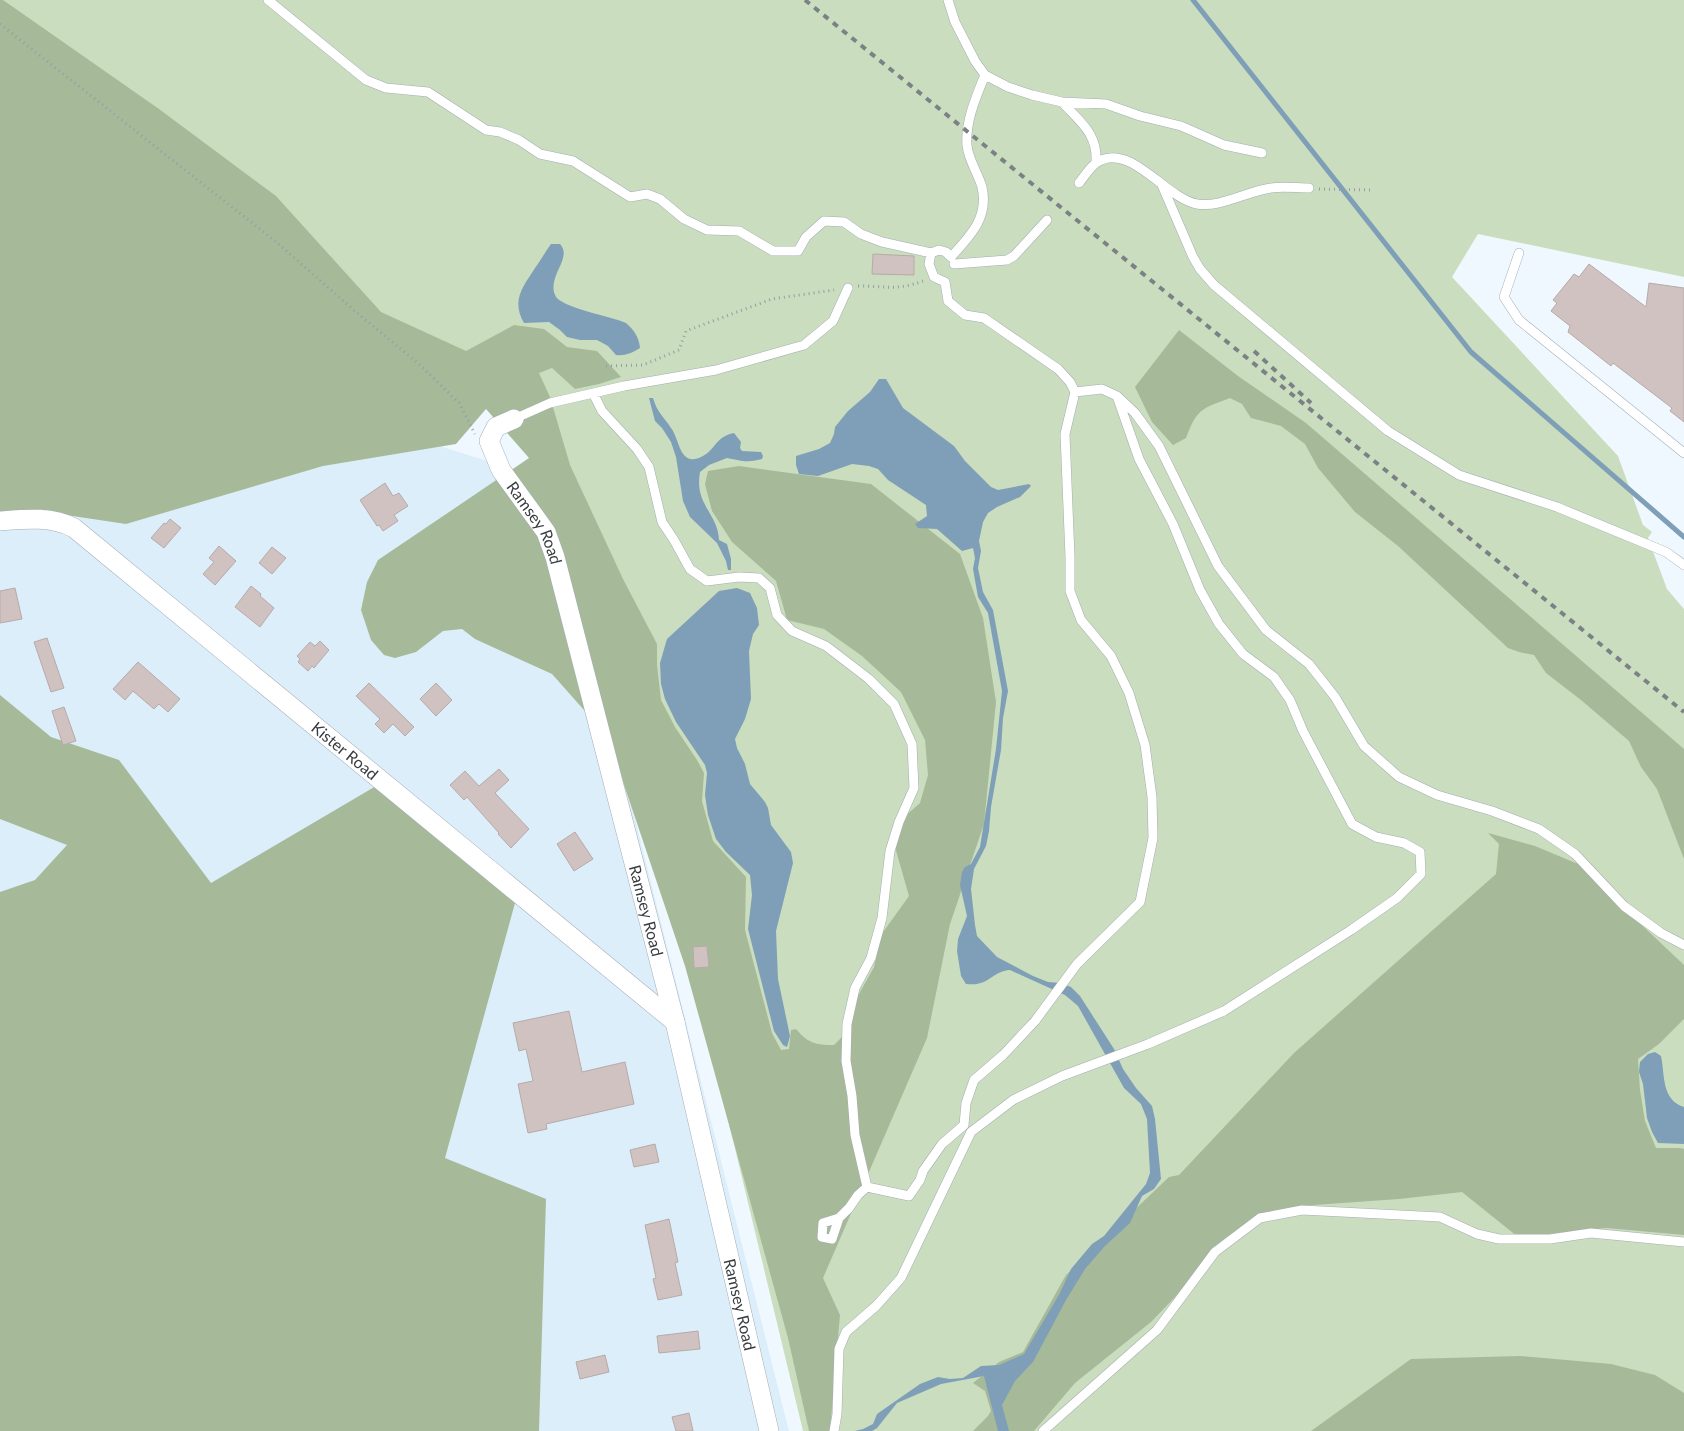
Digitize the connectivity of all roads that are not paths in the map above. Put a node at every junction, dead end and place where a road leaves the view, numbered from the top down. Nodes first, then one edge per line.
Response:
1 (268, 0) edge
2 (948, 0) edge
3 (985, 76) junction
4 (1062, 102) junction
5 (1262, 153) dead end
6 (1096, 163) junction
7 (1078, 183) dead end
8 (1162, 185) junction
9 (1309, 188) road end
10 (1047, 220) dead end
11 (931, 253) junction
12 (1519, 253) dead end
13 (954, 264) dead end
14 (848, 288) road end
15 (1075, 392) junction
16 (593, 393) junction
17 (1117, 396) junction
18 (514, 419) joint
19 (1684, 453) edge
20 (0, 521) edge
21 (1684, 565) edge
22 (1684, 945) edge
23 (675, 1022) junction
24 (867, 1187) junction
25 (838, 1218) dead end
26 (1684, 1242) edge
27 (768, 1431) edge
28 (834, 1431) edge
29 (1042, 1431) edge

1 - 11 lane
2 - 3 lane
3 - 4 lane
3 - 11 lane
4 - 5 lane
4 - 6 lane
6 - 7 lane
6 - 8 lane
8 - 9 lane
8 - 21 lane
10 - 13 lane
11 - 15 lane
12 - 19 lane
14 - 16 lane
15 - 17 lane
15 - 24 lane
16 - 18 lane
16 - 24 lane
17 - 22 lane
17 - 28 lane
18 - 23 street, Ramsey Road
20 - 23 street, Kister Road
23 - 27 street, Ramsey Road
24 - 25 lane
26 - 29 lane

